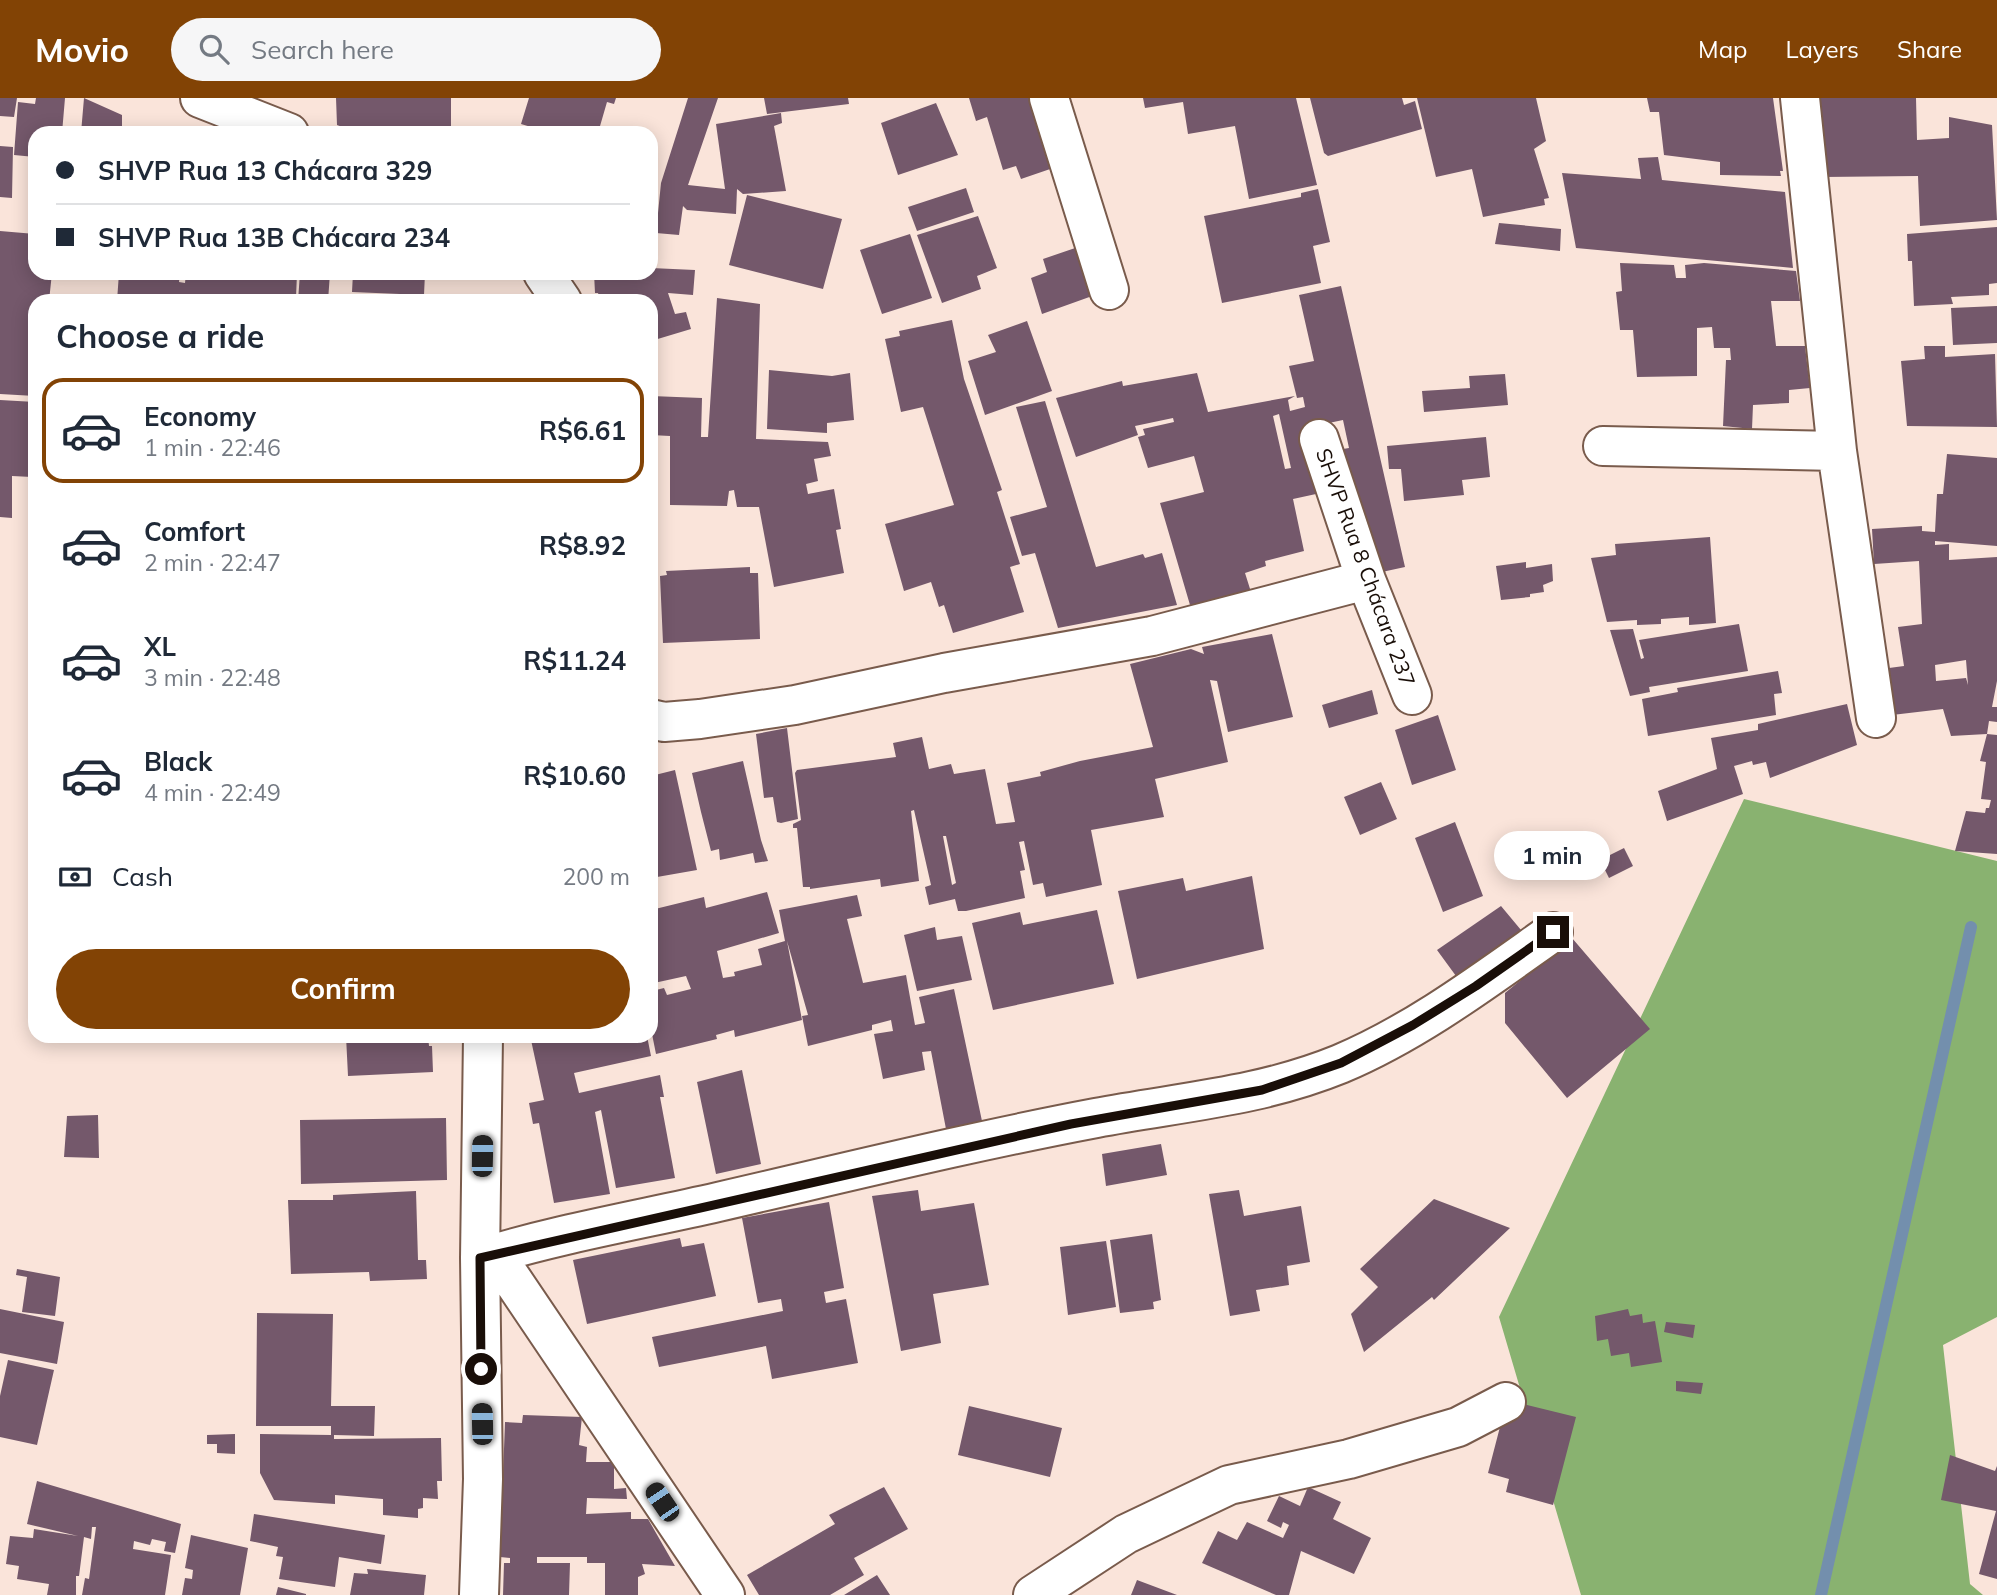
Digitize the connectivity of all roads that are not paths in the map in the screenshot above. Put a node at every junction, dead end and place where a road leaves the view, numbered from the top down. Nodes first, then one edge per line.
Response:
1 (200, 98) edge
2 (1049, 98) edge
3 (1800, 98) edge
4 (271, 126) edge
5 (1109, 290) dead end
6 (1319, 439) dead end
7 (1603, 446) dead end
8 (1837, 451) junction
9 (1366, 580) junction
10 (1412, 695) dead end
11 (1876, 718) dead end
12 (658, 721) edge
13 (1553, 932) dead end
14 (483, 1043) edge
15 (488, 1256) junction
16 (1506, 1402) dead end
17 (479, 1595) edge
18 (725, 1595) edge
19 (1033, 1595) edge

1 - 4 street
2 - 5 street
3 - 8 street
6 - 9 street, SHVP Rua 8 Chácara 237
7 - 8 street
8 - 11 street
9 - 10 street, SHVP Rua 8 Chácara 237
9 - 12 street
13 - 15 street
14 - 15 street
15 - 17 street
15 - 18 street
16 - 19 street

